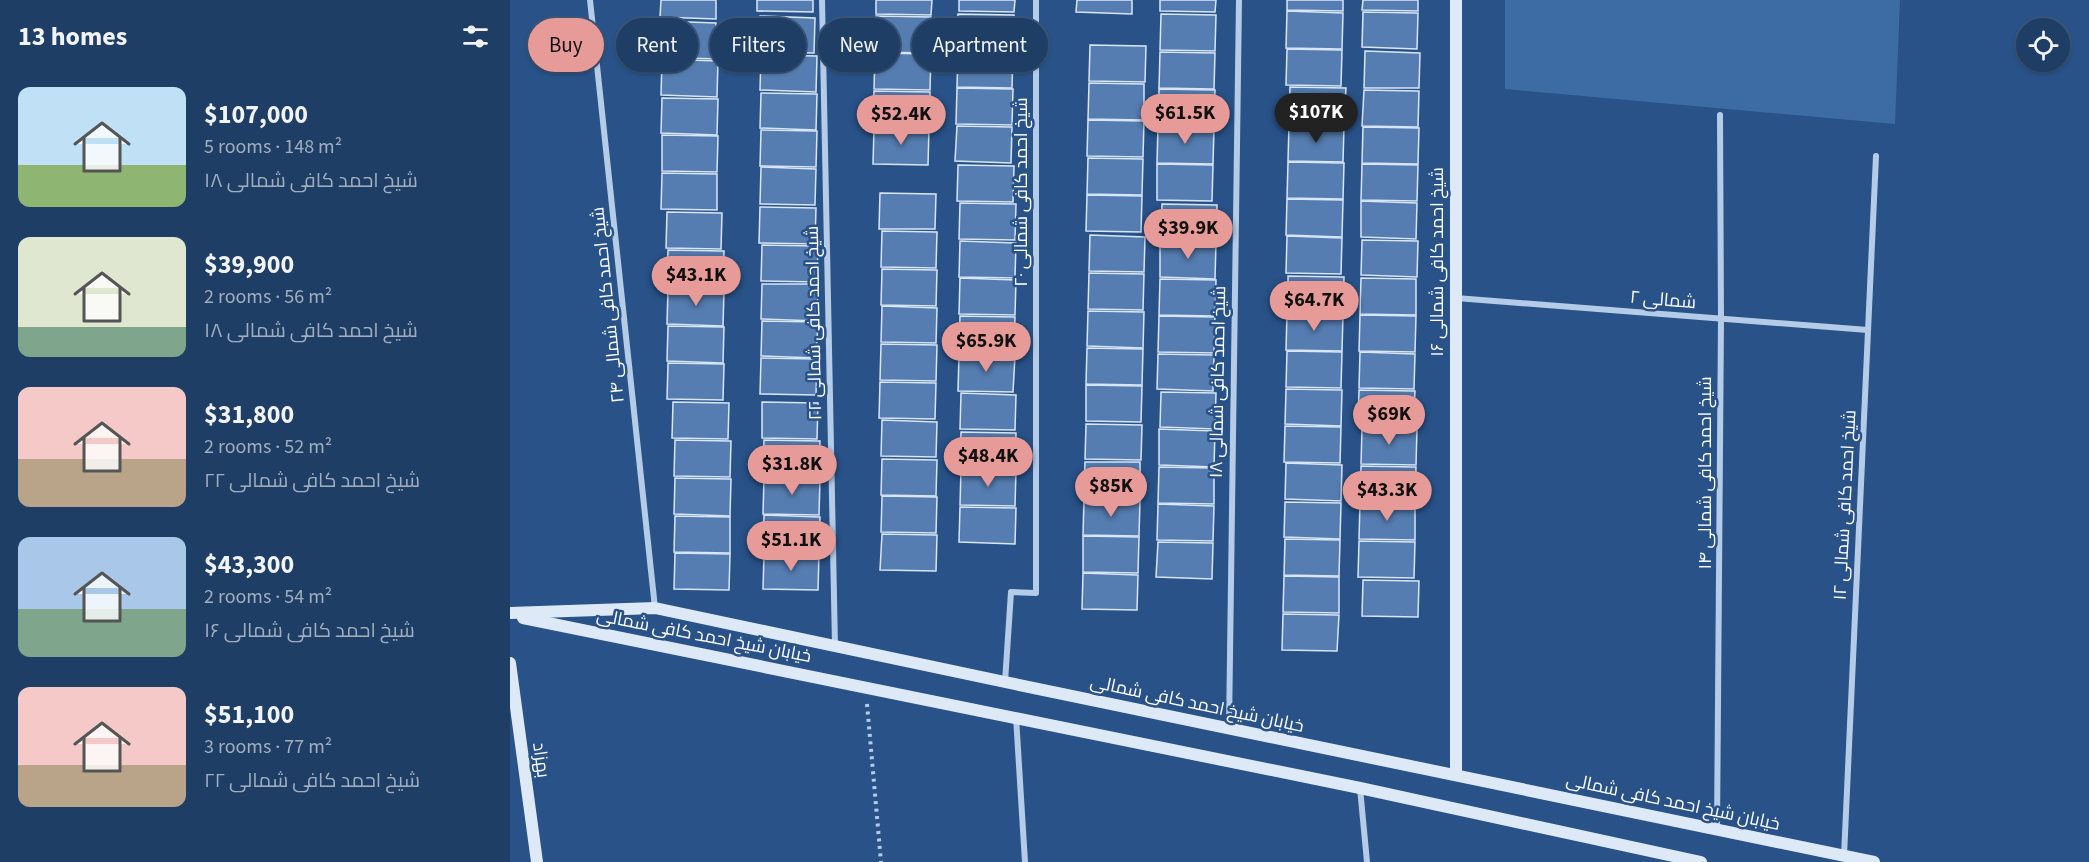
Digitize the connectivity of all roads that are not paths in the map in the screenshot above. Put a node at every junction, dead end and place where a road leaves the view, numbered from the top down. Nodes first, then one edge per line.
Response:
1 (590, 0) edge
2 (822, 0) edge
3 (1036, 0) edge
4 (1239, 0) edge
5 (1456, 0) edge
6 (1720, 115) dead end
7 (1876, 156) dead end
8 (1455, 298) junction
9 (1721, 320) junction
10 (1868, 330) junction
11 (655, 608) junction
12 (510, 614) edge
13 (835, 646) junction
14 (510, 663) edge
15 (1005, 682) junction
16 (1016, 717) junction
17 (1229, 729) junction
18 (1456, 776) junction
19 (1360, 788) junction
20 (1717, 830) junction
21 (1844, 856) junction
22 (537, 862) edge
23 (1025, 862) edge
24 (1367, 862) edge
25 (1701, 862) edge
26 (1874, 862) edge

1 - 11 street, شیخ احمد کافی شمالی ۲۴
2 - 13 street, شیخ احمد کافی شمالی ۲۲
3 - 15 street, شیخ احمد کافی شمالی ۲۰
4 - 17 street, شیخ احمد کافی شمالی ۱۸
5 - 8 street, شیخ احمد کافی شمالی ۱۶
6 - 9 street, شیخ احمد کافی شمالی ۱۴
7 - 10 street, شیخ احمد کافی شمالی ۱۲
8 - 9 street, ۲ شمالی
8 - 18 street, شیخ احمد کافی شمالی ۱۶
9 - 10 street, ۲ شمالی
9 - 20 street, شیخ احمد کافی شمالی ۱۴
10 - 21 street, شیخ احمد کافی شمالی ۱۲
11 - 12 street, خیابان شیخ احمد کافی شمالی
11 - 13 street, خیابان شیخ احمد کافی شمالی
12 - 16 street, خیابان شیخ احمد کافی شمالی
13 - 15 street, خیابان شیخ احمد کافی شمالی
14 - 22 street, بهزاد
15 - 17 street, خیابان شیخ احمد کافی شمالی
16 - 19 street, خیابان شیخ احمد کافی شمالی
16 - 23 street
17 - 18 street, خیابان شیخ احمد کافی شمالی
18 - 20 street, خیابان شیخ احمد کافی شمالی
19 - 24 street
19 - 25 street, خیابان شیخ احمد کافی شمالی
20 - 21 street, خیابان شیخ احمد کافی شمالی
21 - 26 street, خیابان شیخ احمد کافی شمالی

